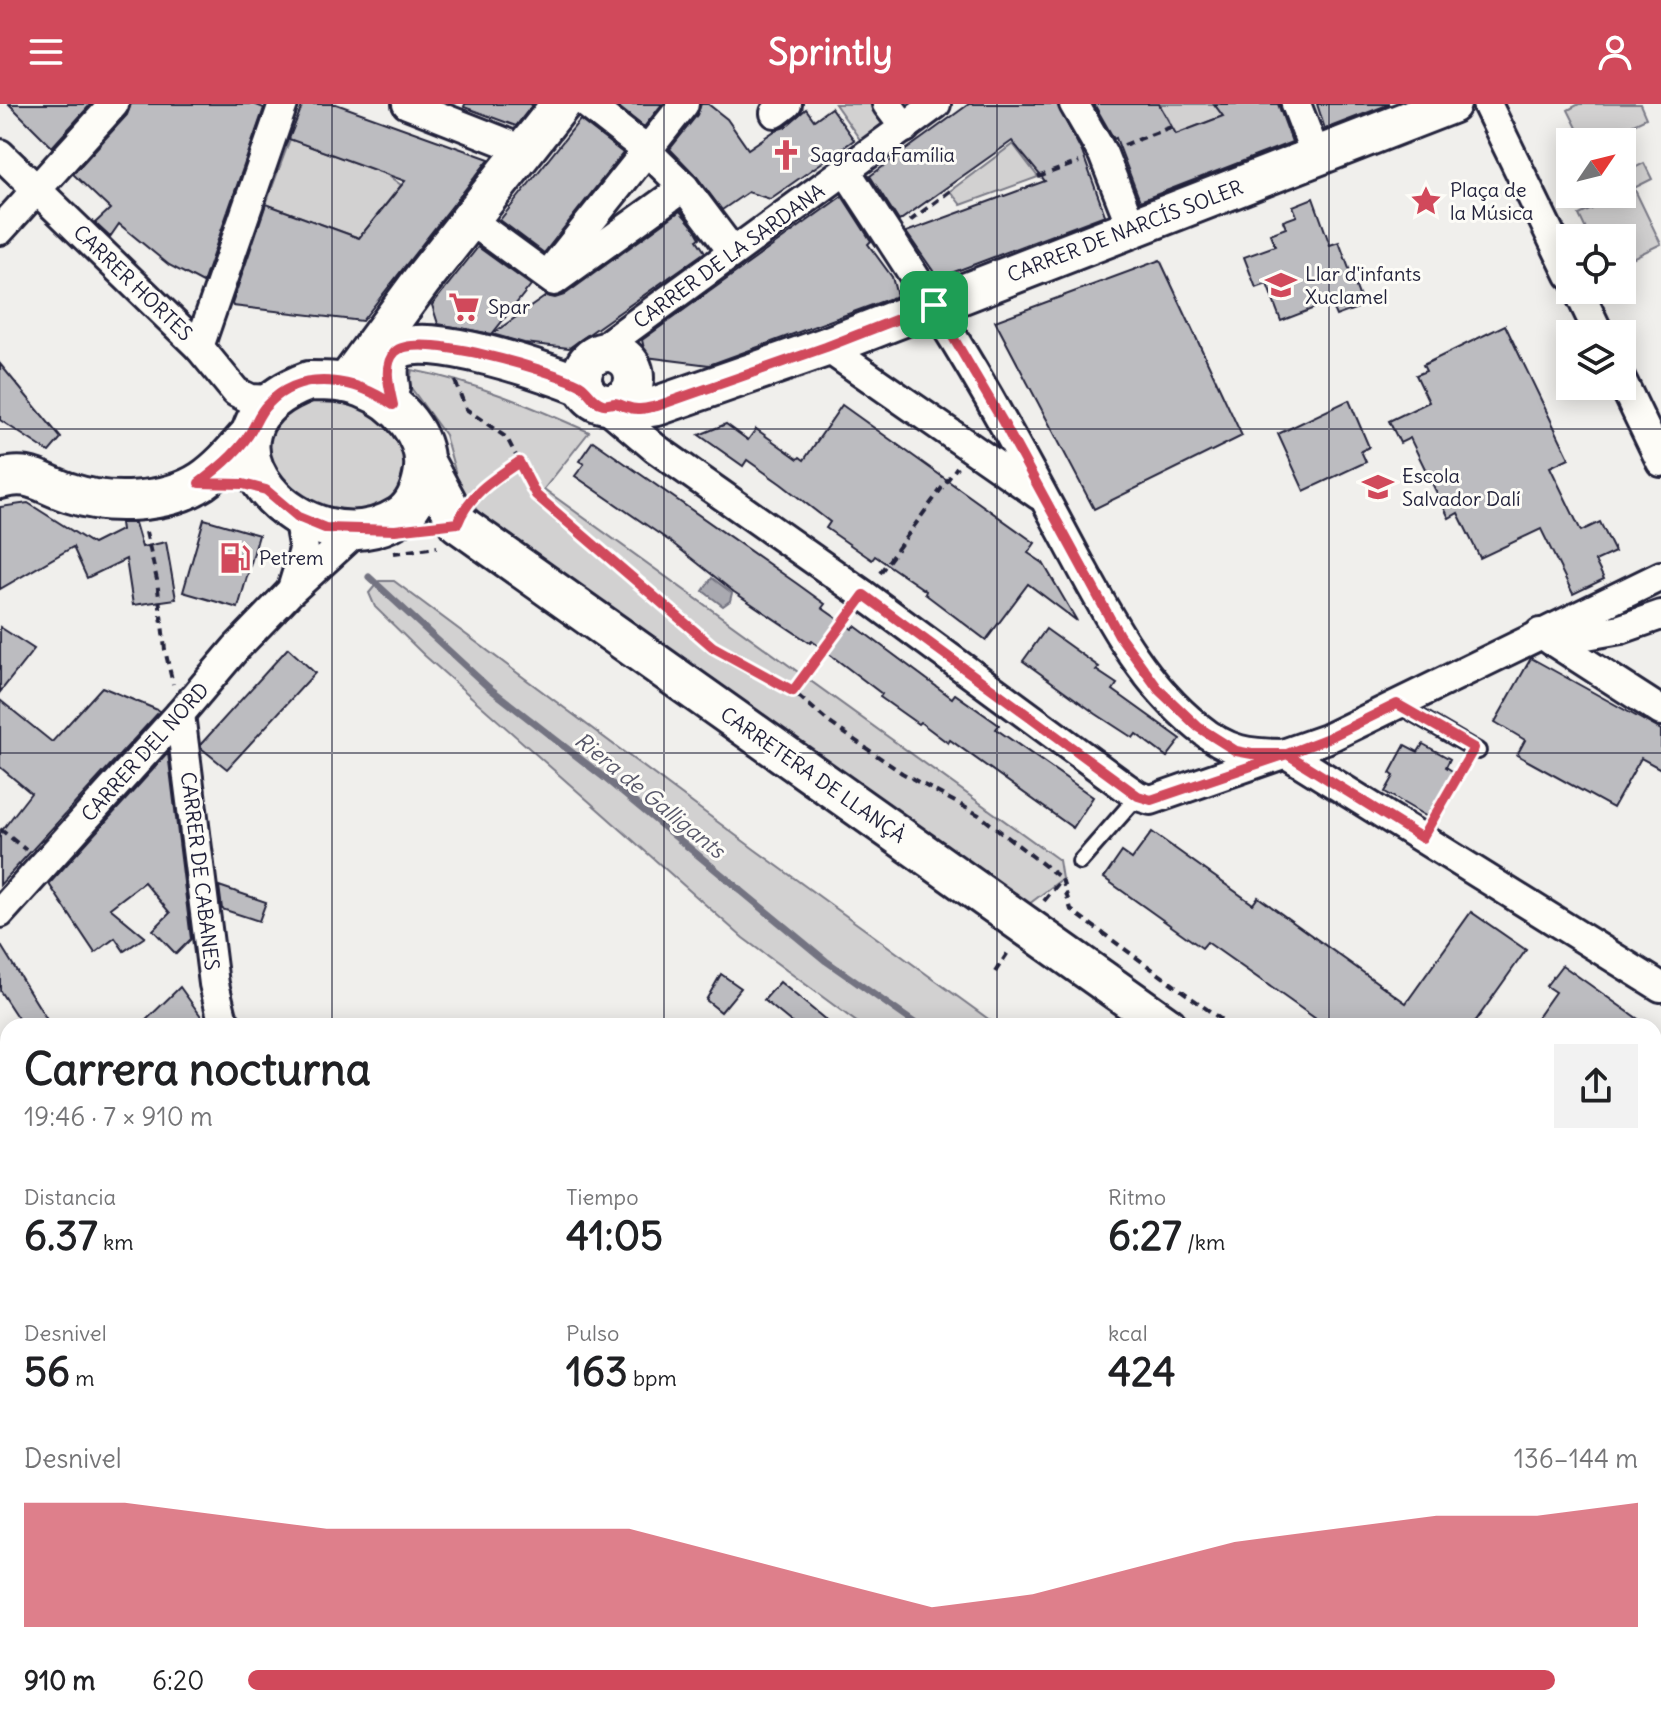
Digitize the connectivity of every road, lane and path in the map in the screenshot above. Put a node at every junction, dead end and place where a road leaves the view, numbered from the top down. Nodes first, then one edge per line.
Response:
1 (114, 104) edge
2 (283, 104) edge
3 (407, 104) edge
4 (561, 104) edge
5 (587, 104) edge
6 (684, 104) edge
7 (887, 104) edge
8 (936, 104) edge
9 (1074, 104) edge
10 (1296, 104) edge
11 (1451, 104) edge
12 (1487, 104) edge
13 (436, 109) edge
14 (1171, 127) dead end
15 (905, 128) junction
16 (524, 150) junction
17 (646, 150) junction
18 (0, 154) edge
19 (1103, 154) junction
20 (1316, 156) junction
21 (846, 171) junction
22 (1038, 177) dead end
23 (684, 187) junction
24 (37, 189) junction
25 (950, 191) dead end
26 (469, 219) junction
27 (1132, 228) junction
28 (0, 230) edge
29 (889, 236) junction
30 (1556, 246) edge
31 (733, 252) junction
32 (547, 276) junction
33 (416, 287) junction
34 (934, 305) junction
35 (199, 347) junction
36 (437, 347) junction
37 (826, 347) junction
38 (602, 352) joint
39 (346, 383) junction
40 (609, 392) junction
41 (271, 400) junction
42 (1631, 400) edge
43 (393, 405) junction
44 (250, 434) junction
45 (972, 447) junction
46 (519, 462) junction
47 (1661, 462) edge
48 (426, 464) junction
49 (7, 471) edge
50 (199, 483) junction
51 (266, 490) junction
52 (1044, 498) junction
53 (298, 517) junction
54 (143, 521) dead end
55 (458, 523) junction
56 (374, 537) junction
57 (1661, 576) edge
58 (290, 592) junction
59 (864, 595) junction
60 (1661, 615) edge
61 (1546, 637) junction
62 (793, 691) junction
63 (1397, 704) junction
64 (185, 708) junction
65 (1661, 711) edge
66 (1326, 739) junction
67 (1218, 741) junction
68 (1476, 749) joint
69 (1287, 754) junction
70 (1322, 776) junction
71 (1205, 781) junction
72 (1138, 796) junction
73 (1422, 838) junction
74 (1080, 862) dead end
75 (0, 913) edge
76 (1661, 987) edge
77 (223, 1018) edge
78 (1156, 1018) edge
79 (1219, 1018) edge

1 - 24 street
2 - 35 street
3 - 13 street
4 - 16 street
5 - 17 street
6 - 17 street
7 - 15 street
8 - 15 street, CARRER DE LA SARDANA
9 - 19 street
10 - 20 street
11 - 20 street, CARRER DE NARCÍS SOLER
12 - 30 street
13 - 16 street
14 - 19 path
15 - 21 street, CARRER DE LA SARDANA
16 - 26 street
17 - 23 street
17 - 32 street
18 - 24 street, CARRER HORTES
19 - 22 path
19 - 27 street
20 - 27 street, CARRER DE NARCÍS SOLER
21 - 29 street
21 - 31 street, CARRER DE LA SARDANA
23 - 31 street
23 - 32 street
24 - 28 street
24 - 35 street, CARRER HORTES
25 - 29 path
26 - 32 street
26 - 33 street
27 - 34 street, CARRER DE NARCÍS SOLER
29 - 34 street
31 - 38 street, CARRER DE LA SARDANA
33 - 36 street
33 - 39 street
34 - 37 street, CARRER DE NARCÍS SOLER
34 - 52 street
35 - 41 street, CARRER HORTES
36 - 40 street, CARRER DE NARCÍS SOLER
36 - 43 street, CARRER DE NARCÍS SOLER
36 - 46 path
37 - 40 street, CARRER DE NARCÍS SOLER
37 - 45 street
38 - 40 street
39 - 41 street
39 - 43 street
40 - 59 street
41 - 44 street
42 - 47 street
43 - 48 street
44 - 50 street
44 - 51 street
45 - 52 street
45 - 59 path
46 - 55 path
46 - 62 path
48 - 55 street, CARRETERA DE LLANÇÀ
48 - 56 street
49 - 50 street
50 - 51 street
51 - 53 street
52 - 67 street
53 - 56 street
53 - 58 street, CARRER DEL NORD
54 - 64 path
55 - 56 street
55 - 56 path
55 - 78 street, CARRETERA DE LLANÇÀ
56 - 58 street, CARRER DEL NORD
57 - 61 street
58 - 64 street, CARRER DEL NORD
59 - 62 path
59 - 72 street
60 - 61 street
61 - 63 street
61 - 65 street
62 - 79 path
63 - 66 street
63 - 68 lane
64 - 75 street, CARRER DEL NORD
64 - 77 street, CARRER DE CABANES
66 - 69 street
66 - 70 street
67 - 69 street
67 - 71 street
68 - 73 path
69 - 70 street
69 - 71 street
70 - 73 street
71 - 72 street
72 - 74 lane
73 - 76 street

